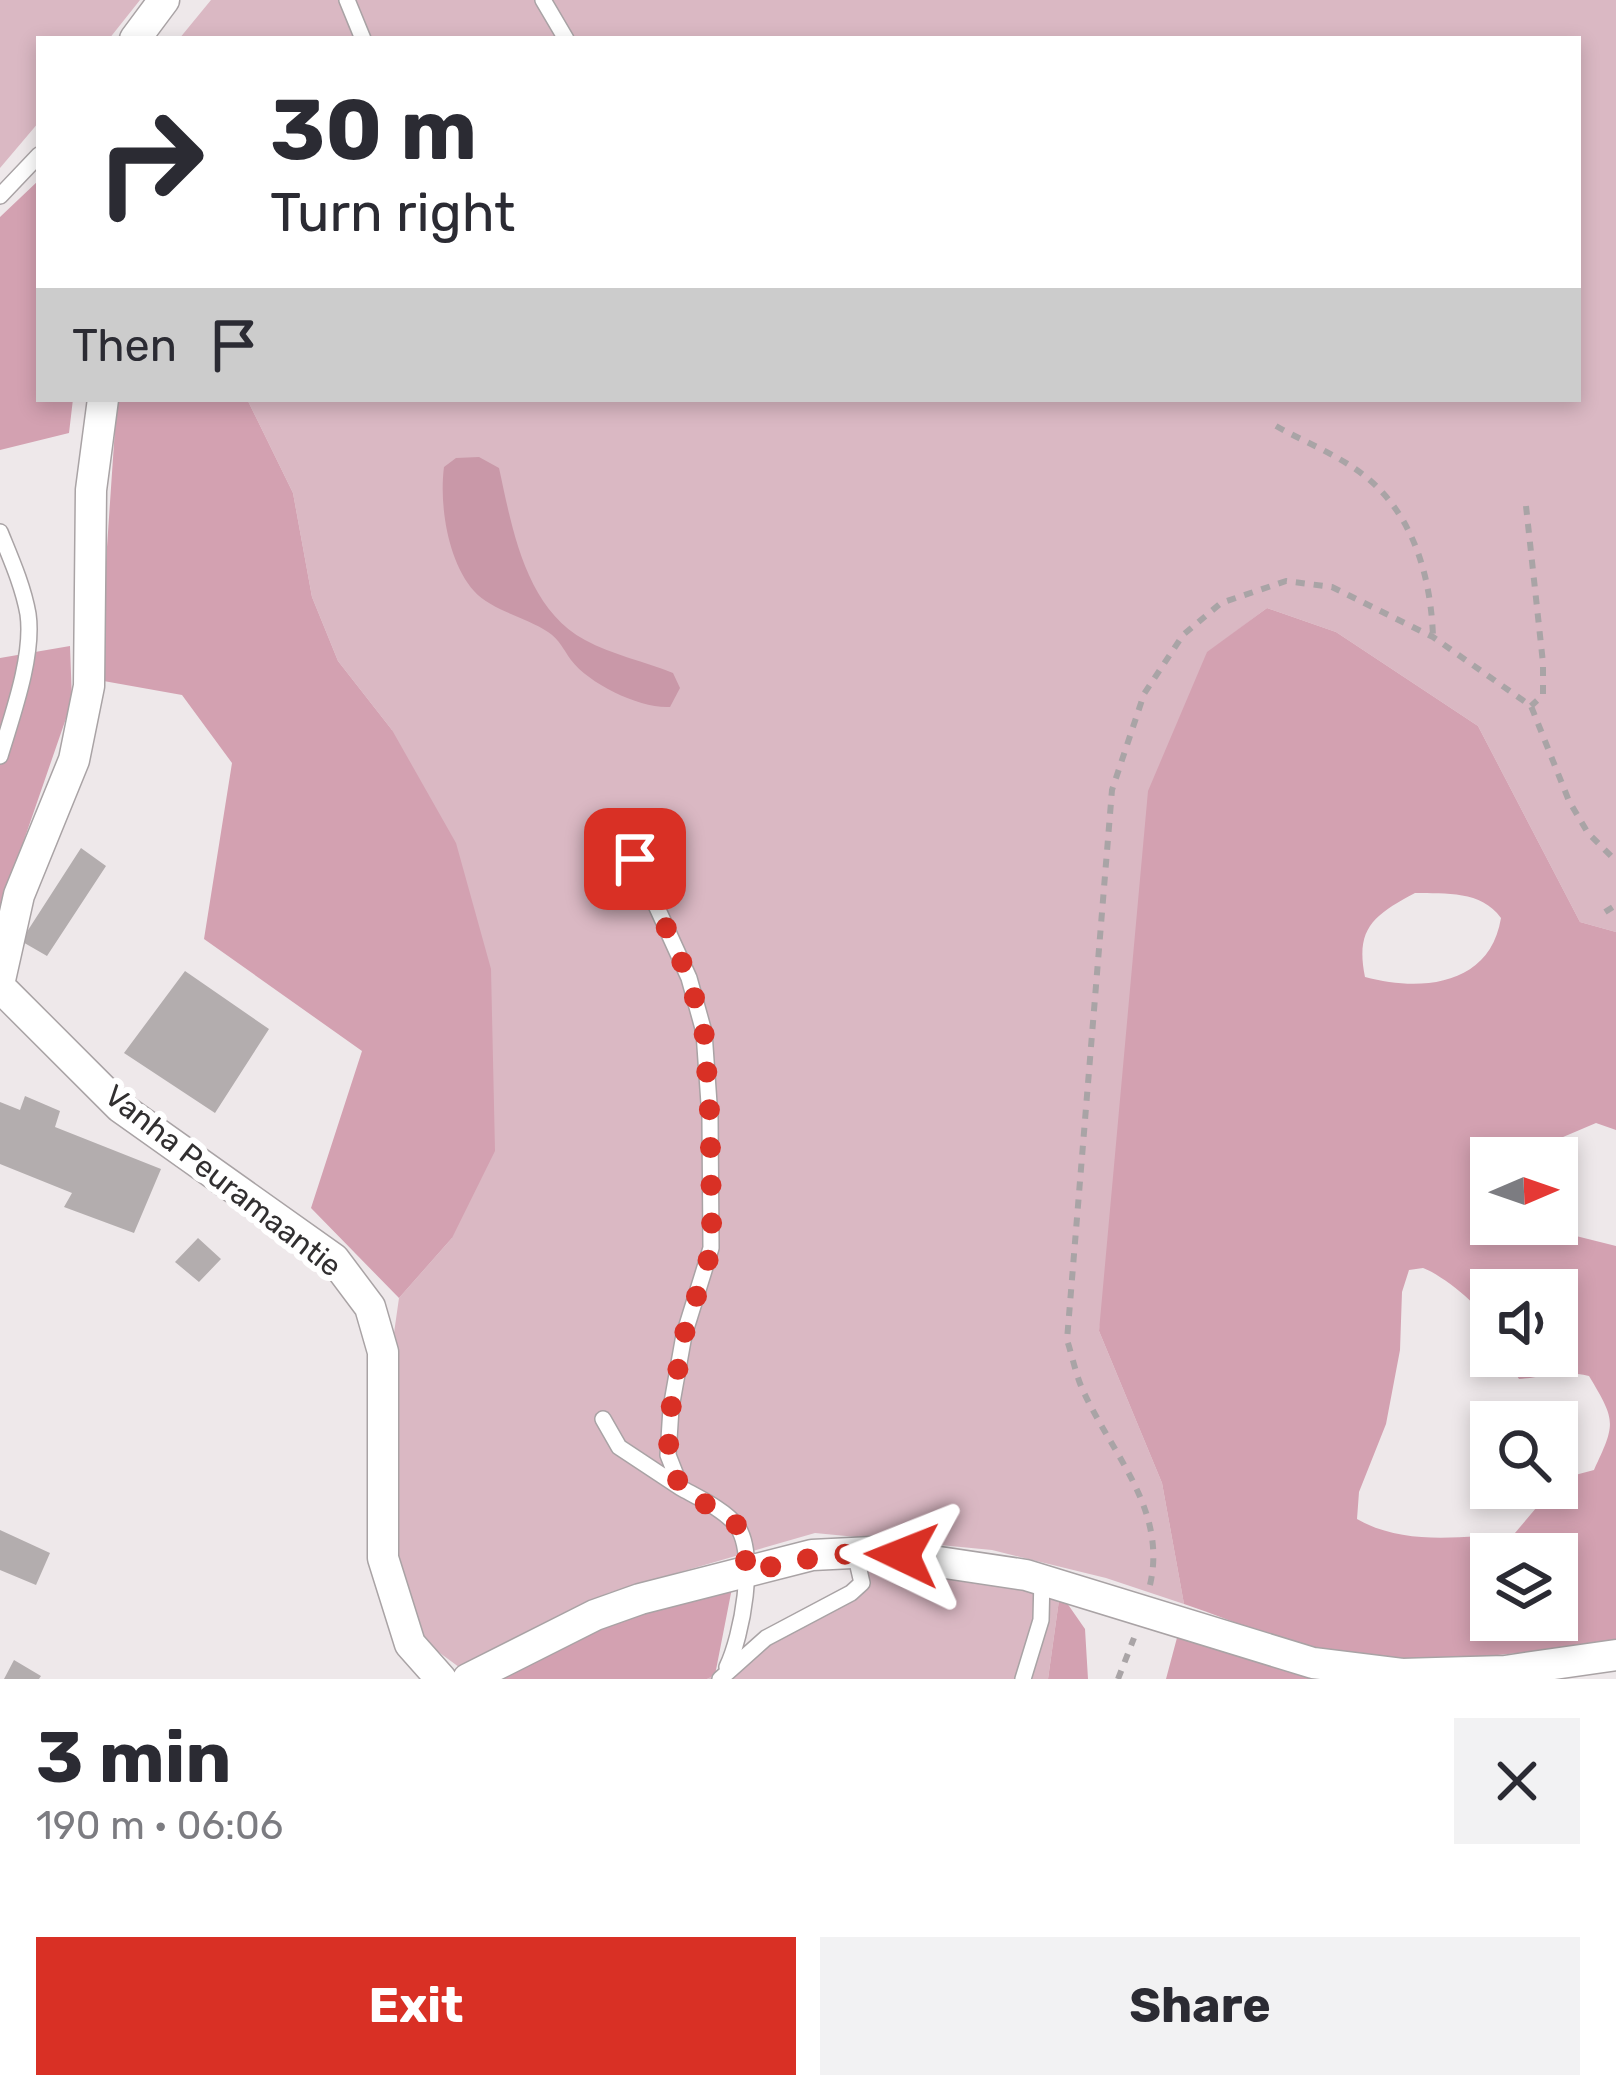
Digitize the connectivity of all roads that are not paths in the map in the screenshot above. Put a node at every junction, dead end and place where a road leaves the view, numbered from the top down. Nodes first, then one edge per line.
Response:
1 (164, 0) edge
2 (347, 0) edge
3 (544, 0) edge
4 (137, 36) edge
5 (362, 36) edge
6 (564, 36) edge
7 (36, 158) edge
8 (0, 196) edge
9 (103, 402) edge
10 (0, 532) edge
11 (0, 756) edge
12 (635, 859) dead end
13 (0, 984) edge
14 (603, 1419) dead end
15 (681, 1489) junction
16 (855, 1552) junction
17 (746, 1573) junction
18 (1042, 1580) junction
19 (1616, 1655) edge
20 (1430, 1676) edge
21 (442, 1679) edge
22 (468, 1679) edge
23 (721, 1679) edge
24 (1024, 1679) edge

1 - 4 street
2 - 5 lane
3 - 6 lane
7 - 8 lane
9 - 13 street, Vanha Peuramaantie
10 - 11 lane
12 - 15 lane
13 - 21 street, Vanha Peuramaantie
14 - 15 lane
15 - 17 lane
16 - 17 street
16 - 18 street
16 - 23 lane
17 - 22 street
17 - 23 lane
18 - 20 street
18 - 24 lane
19 - 20 street

